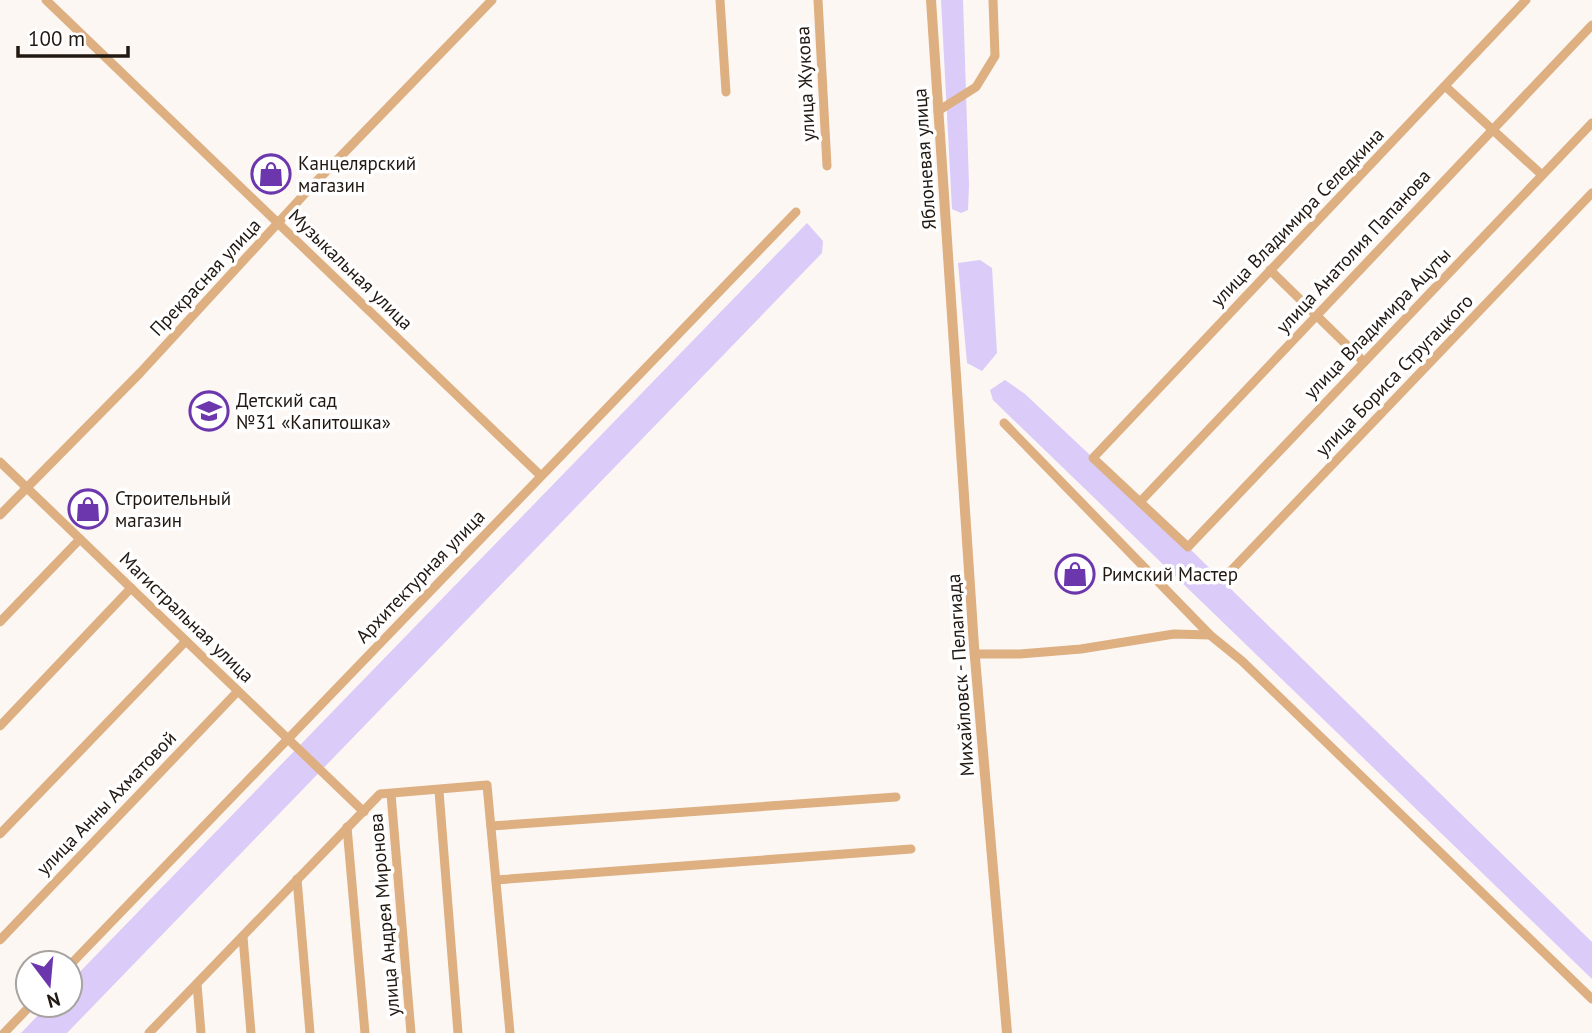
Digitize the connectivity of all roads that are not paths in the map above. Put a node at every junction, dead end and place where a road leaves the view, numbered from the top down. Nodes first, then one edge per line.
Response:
1 (46, 0) edge
2 (492, 0) edge
3 (720, 0) edge
4 (818, 0) edge
5 (930, 0) edge
6 (993, 0) edge
7 (1526, 0) edge
8 (1592, 24) edge
9 (1445, 86) junction
10 (726, 92) dead end
11 (938, 111) junction
12 (1592, 123) edge
13 (1493, 128) junction
14 (827, 166) dead end
15 (1542, 175) junction
16 (1592, 193) edge
17 (796, 212) dead end
18 (278, 223) junction
19 (1270, 270) junction
20 (952, 315) joint
21 (1316, 315) junction
22 (1364, 362) junction
23 (1004, 423) dead end
24 (0, 462) edge
25 (541, 475) junction
26 (26, 487) junction
27 (1139, 502) junction
28 (0, 515) edge
29 (80, 539) junction
30 (1222, 580) dead end
31 (131, 588) junction
32 (0, 622) edge
33 (1210, 635) junction
34 (186, 641) junction
35 (975, 654) junction
36 (238, 691) junction
37 (0, 726) edge
38 (288, 739) junction
39 (439, 791) junction
40 (391, 794) junction
41 (896, 797) dead end
42 (364, 812) junction
43 (347, 827) junction
44 (491, 827) junction
45 (0, 834) edge
46 (911, 849) dead end
47 (298, 879) junction
48 (496, 880) junction
49 (243, 937) junction
50 (0, 940) edge
51 (84, 950) edge
52 (197, 984) junction
53 (1592, 999) edge
54 (18, 1019) edge
55 (4, 1033) edge
56 (149, 1033) edge
57 (201, 1033) edge
58 (251, 1033) edge
59 (310, 1033) edge
60 (365, 1033) edge
61 (411, 1033) edge
62 (458, 1033) edge
63 (510, 1033) edge
64 (1007, 1033) edge

1 - 18 street, Музыкальная улица
2 - 18 street, Прекрасная улица
3 - 10 street
4 - 14 street, улица Жукова
5 - 11 street, Яблоневая улица
6 - 11 street
7 - 9 street, улица Владимира Селедкина
8 - 13 street, улица Анатолия Папанова
9 - 13 street
9 - 19 street, улица Владимира Селедкина
11 - 20 street, Яблоневая улица
12 - 15 street, улица Владимира Ацуты
13 - 15 street
13 - 21 street, улица Анатолия Папанова
15 - 22 street, улица Владимира Ацуты
16 - 30 street, улица Бориса Стругацкого
17 - 25 street, Архитектурная улица
18 - 25 street, Музыкальная улица
18 - 26 street, Прекрасная улица
19 - 21 street
19 - 27 street, улица Владимира Селедкина
20 - 35 street, Михайловск - Пелагиада
21 - 22 street
21 - 27 street, улица Анатолия Папанова
22 - 27 street, улица Владимира Ацуты
23 - 33 street
24 - 26 street, Магистральная улица
25 - 38 street, Архитектурная улица
26 - 28 street, Прекрасная улица
26 - 29 street, Магистральная улица
29 - 31 street, Магистральная улица
29 - 32 street
31 - 34 street, Магистральная улица
31 - 37 street
33 - 35 street
33 - 53 street
34 - 36 street, Магистральная улица
34 - 45 street
35 - 64 street, Михайловск - Пелагиада
36 - 38 street, Магистральная улица
36 - 50 street, улица Анны Ахматовой
38 - 42 street, Магистральная улица
38 - 51 street, Архитектурная улица
39 - 40 street
39 - 44 street
39 - 62 street
40 - 42 street
40 - 61 street, улица Андрея Миронова
41 - 44 street
42 - 43 street
43 - 47 street
43 - 60 street
44 - 48 street
46 - 48 street
47 - 49 street
47 - 59 street
48 - 63 street
49 - 52 street
49 - 58 street
52 - 56 street
52 - 57 street
54 - 55 street

